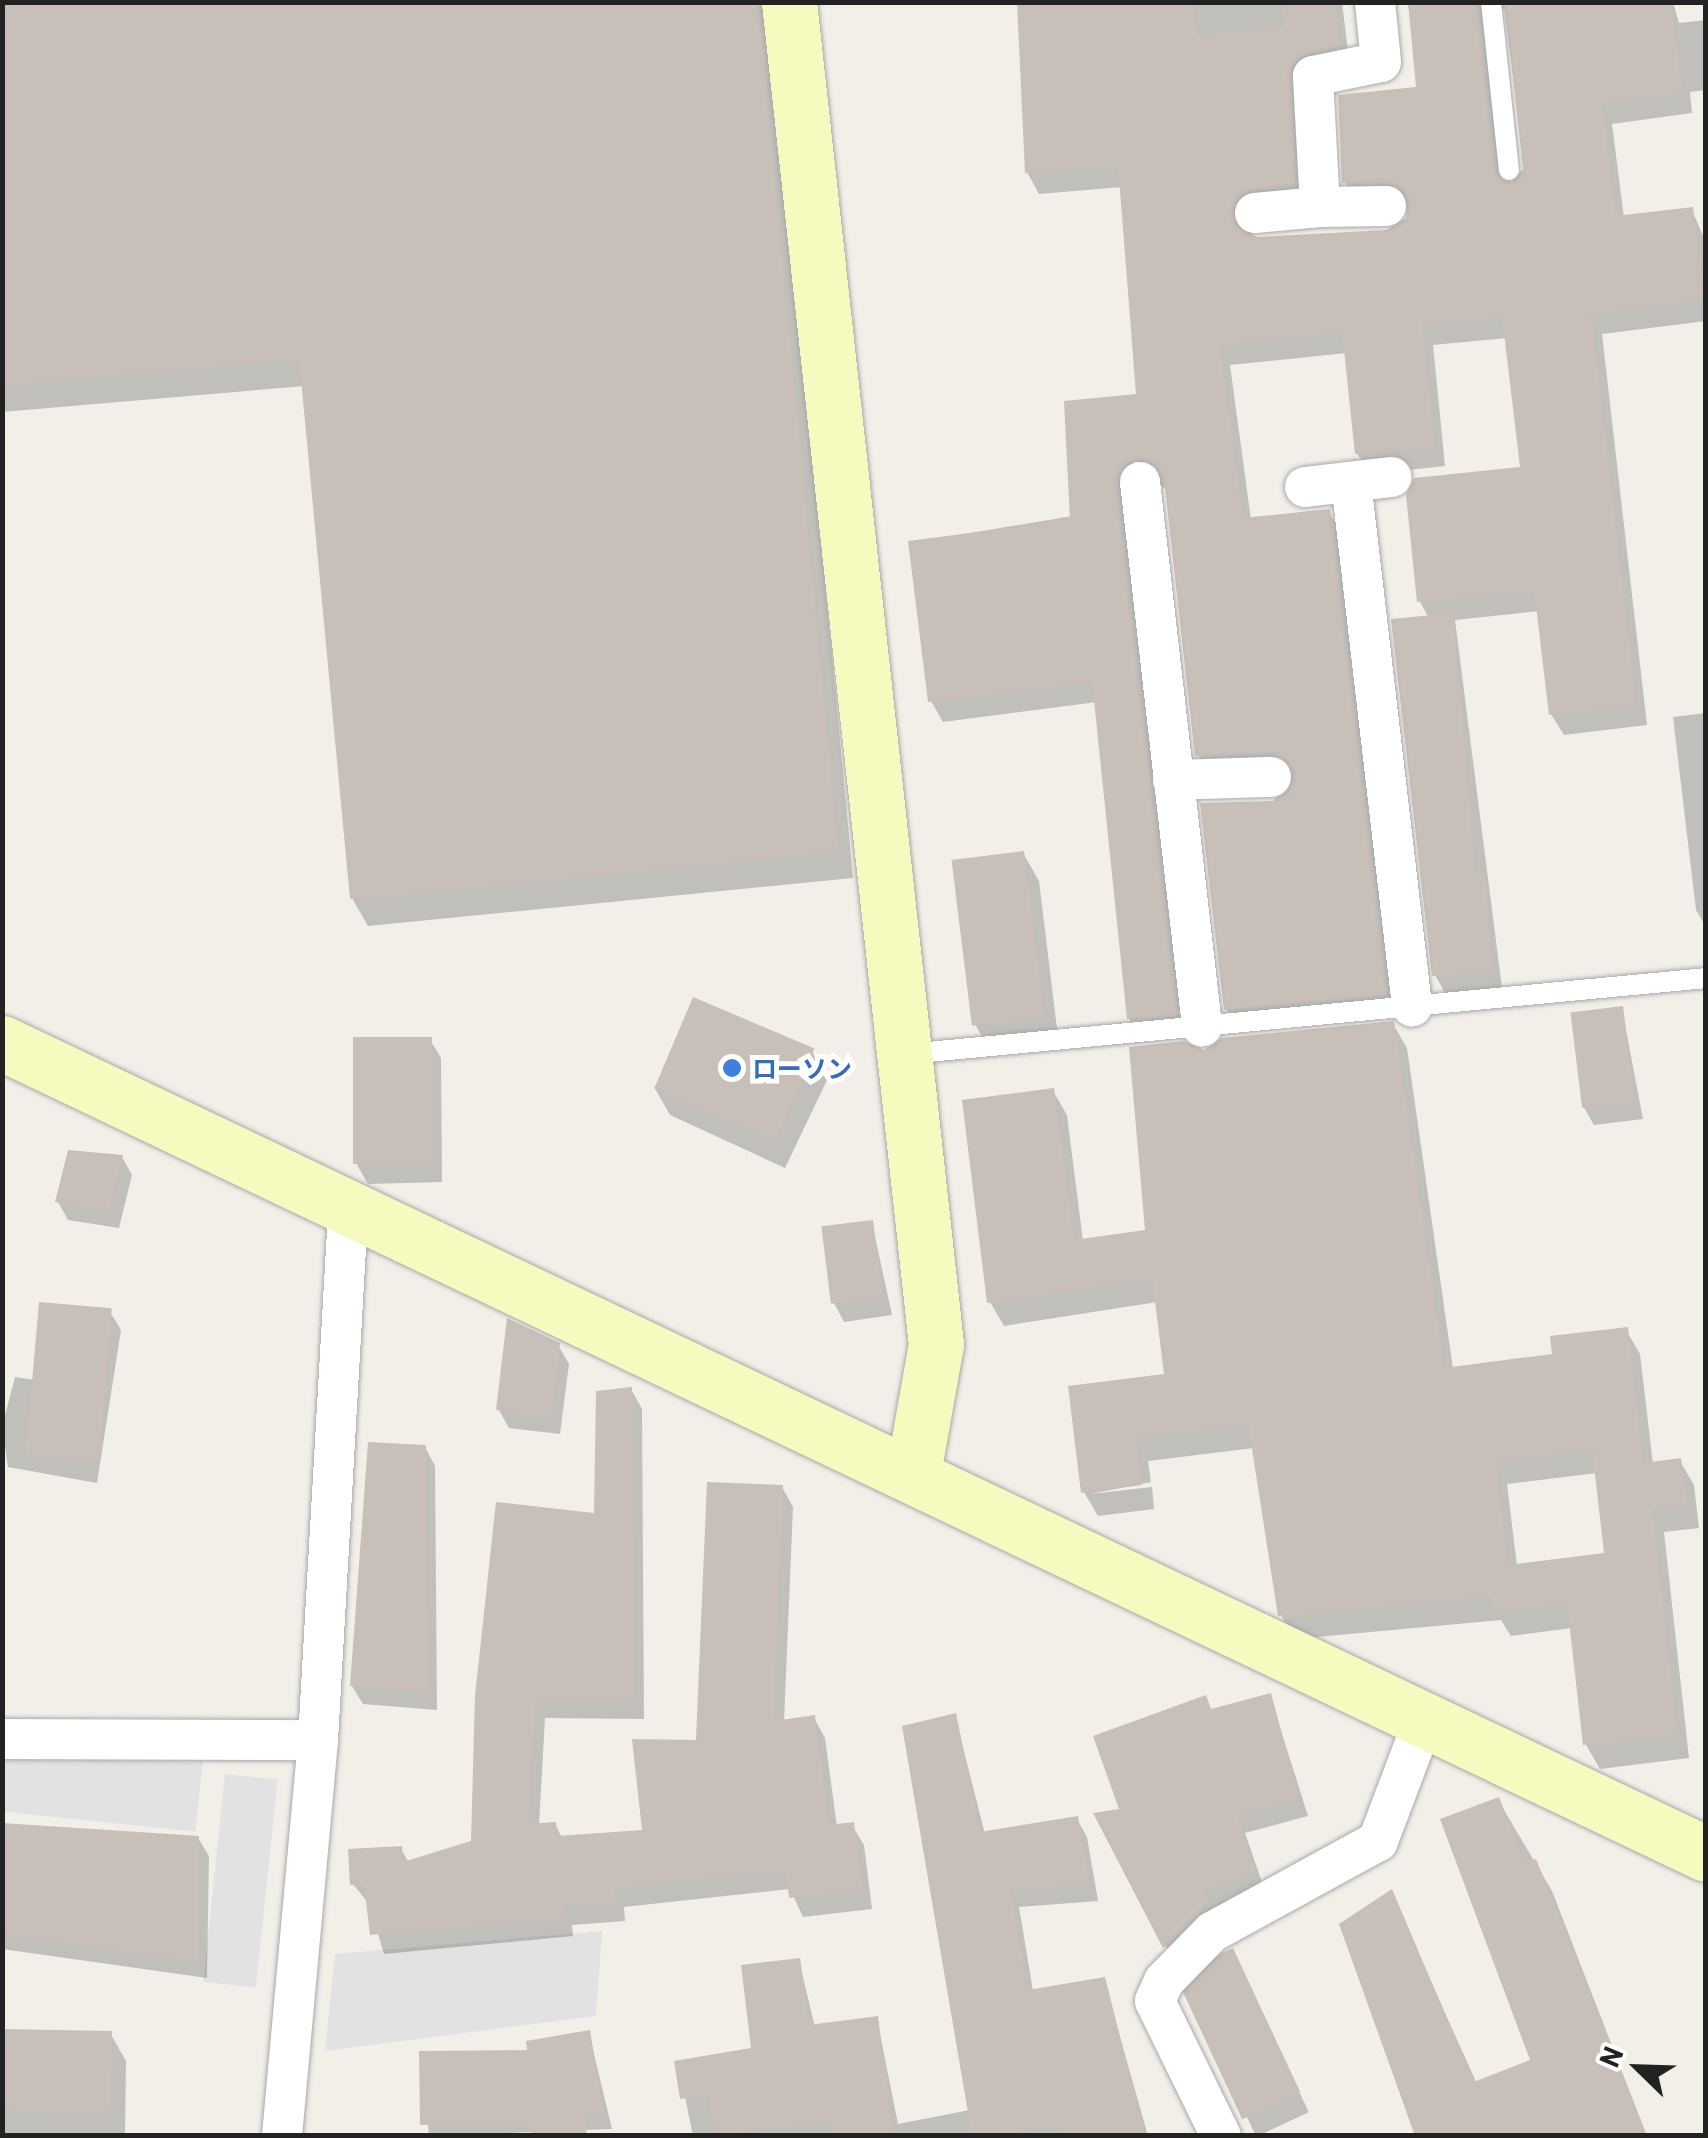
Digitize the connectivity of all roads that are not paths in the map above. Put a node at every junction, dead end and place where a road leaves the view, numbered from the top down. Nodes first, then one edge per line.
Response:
1 (789, 2) edge
2 (1375, 2) edge
3 (1490, 2) edge
4 (1509, 170) dead end
5 (1386, 206) dead end
6 (1320, 207) junction
7 (1255, 213) dead end
8 (1391, 478) dead end
9 (1140, 482) dead end
10 (1350, 482) junction
11 (1305, 488) dead end
12 (1271, 777) dead end
13 (1174, 780) junction
14 (1706, 978) edge
15 (1412, 1006) junction
16 (1202, 1026) junction
17 (2, 1043) edge
18 (907, 1054) junction
19 (348, 1214) junction
20 (913, 1473) junction
21 (1423, 1722) junction
22 (2, 1739) edge
23 (318, 1740) junction
24 (1706, 1854) edge
25 (282, 2136) edge
26 (1221, 2136) edge

1 - 18 street
2 - 6 street
3 - 4 lane
5 - 6 street
6 - 7 street
8 - 10 street
9 - 13 street
10 - 11 street
10 - 15 street
12 - 13 street
13 - 16 street
14 - 15 lane
15 - 16 lane
16 - 18 lane
17 - 19 street
18 - 20 street
19 - 20 street
19 - 23 street
20 - 21 street
21 - 24 street
21 - 26 street
22 - 23 street
23 - 25 street

